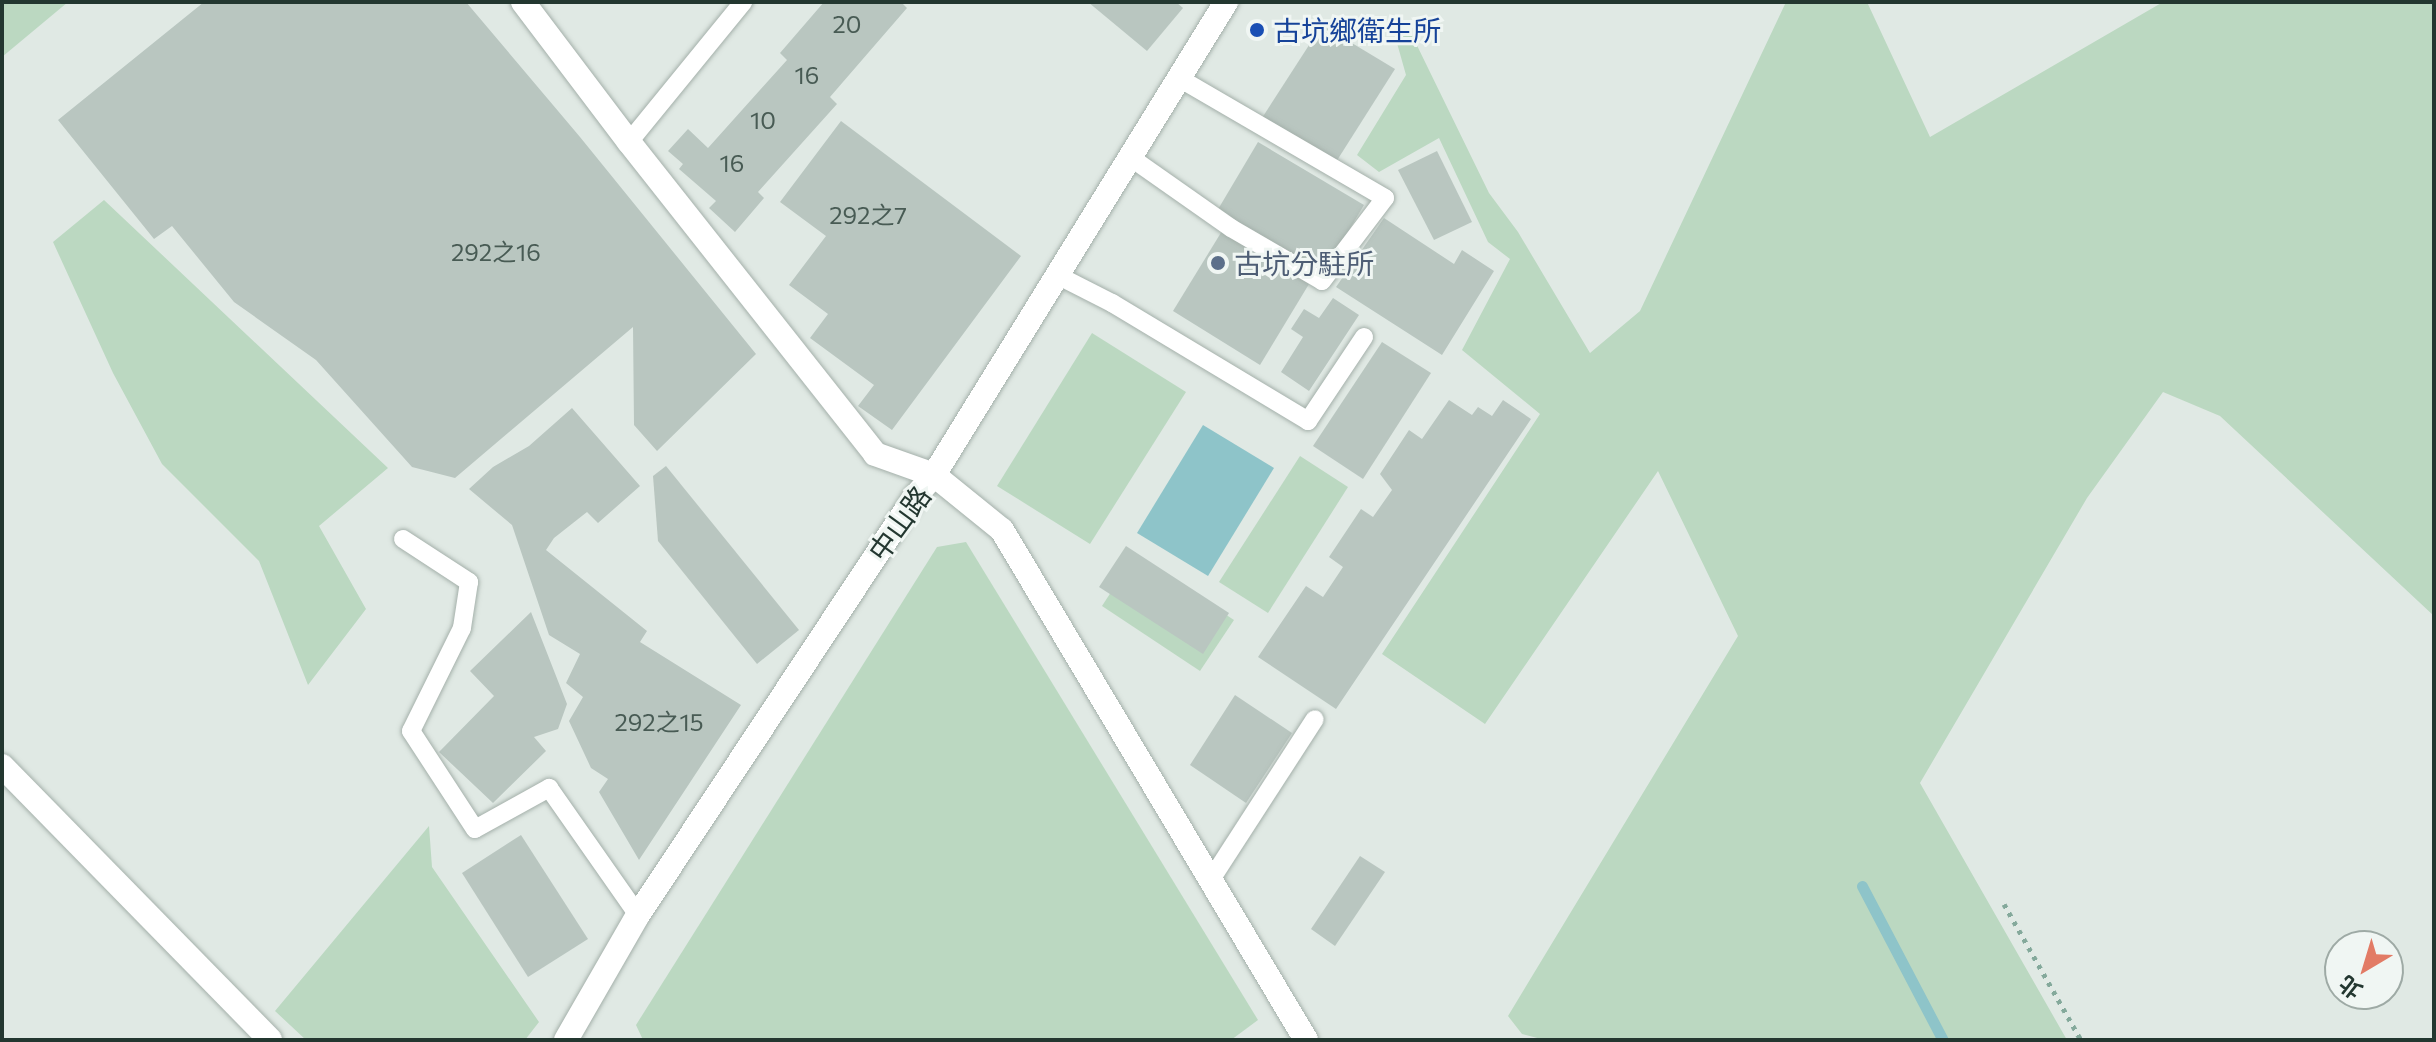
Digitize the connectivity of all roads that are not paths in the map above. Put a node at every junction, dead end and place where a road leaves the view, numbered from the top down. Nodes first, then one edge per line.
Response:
1 (523, 2) edge
2 (743, 2) edge
3 (1226, 2) edge
4 (1179, 78) junction
5 (629, 142) junction
6 (1130, 157) junction
7 (1057, 275) junction
8 (1364, 337) dead end
9 (934, 475) junction
10 (403, 539) dead end
11 (1315, 719) dead end
12 (2, 766) edge
13 (1212, 878) junction
14 (638, 915) junction
15 (270, 1040) edge
16 (566, 1040) edge
17 (1306, 1040) edge

1 - 5 street
2 - 5 lane
3 - 4 street, 中山路
4 - 6 street, 中山路
4 - 6 lane
5 - 9 street
6 - 7 street, 中山路
7 - 8 lane
7 - 9 street, 中山路
9 - 13 street
9 - 14 street, 中山路
10 - 14 lane
11 - 13 lane
12 - 15 street
13 - 17 street
14 - 16 street, 中山路

